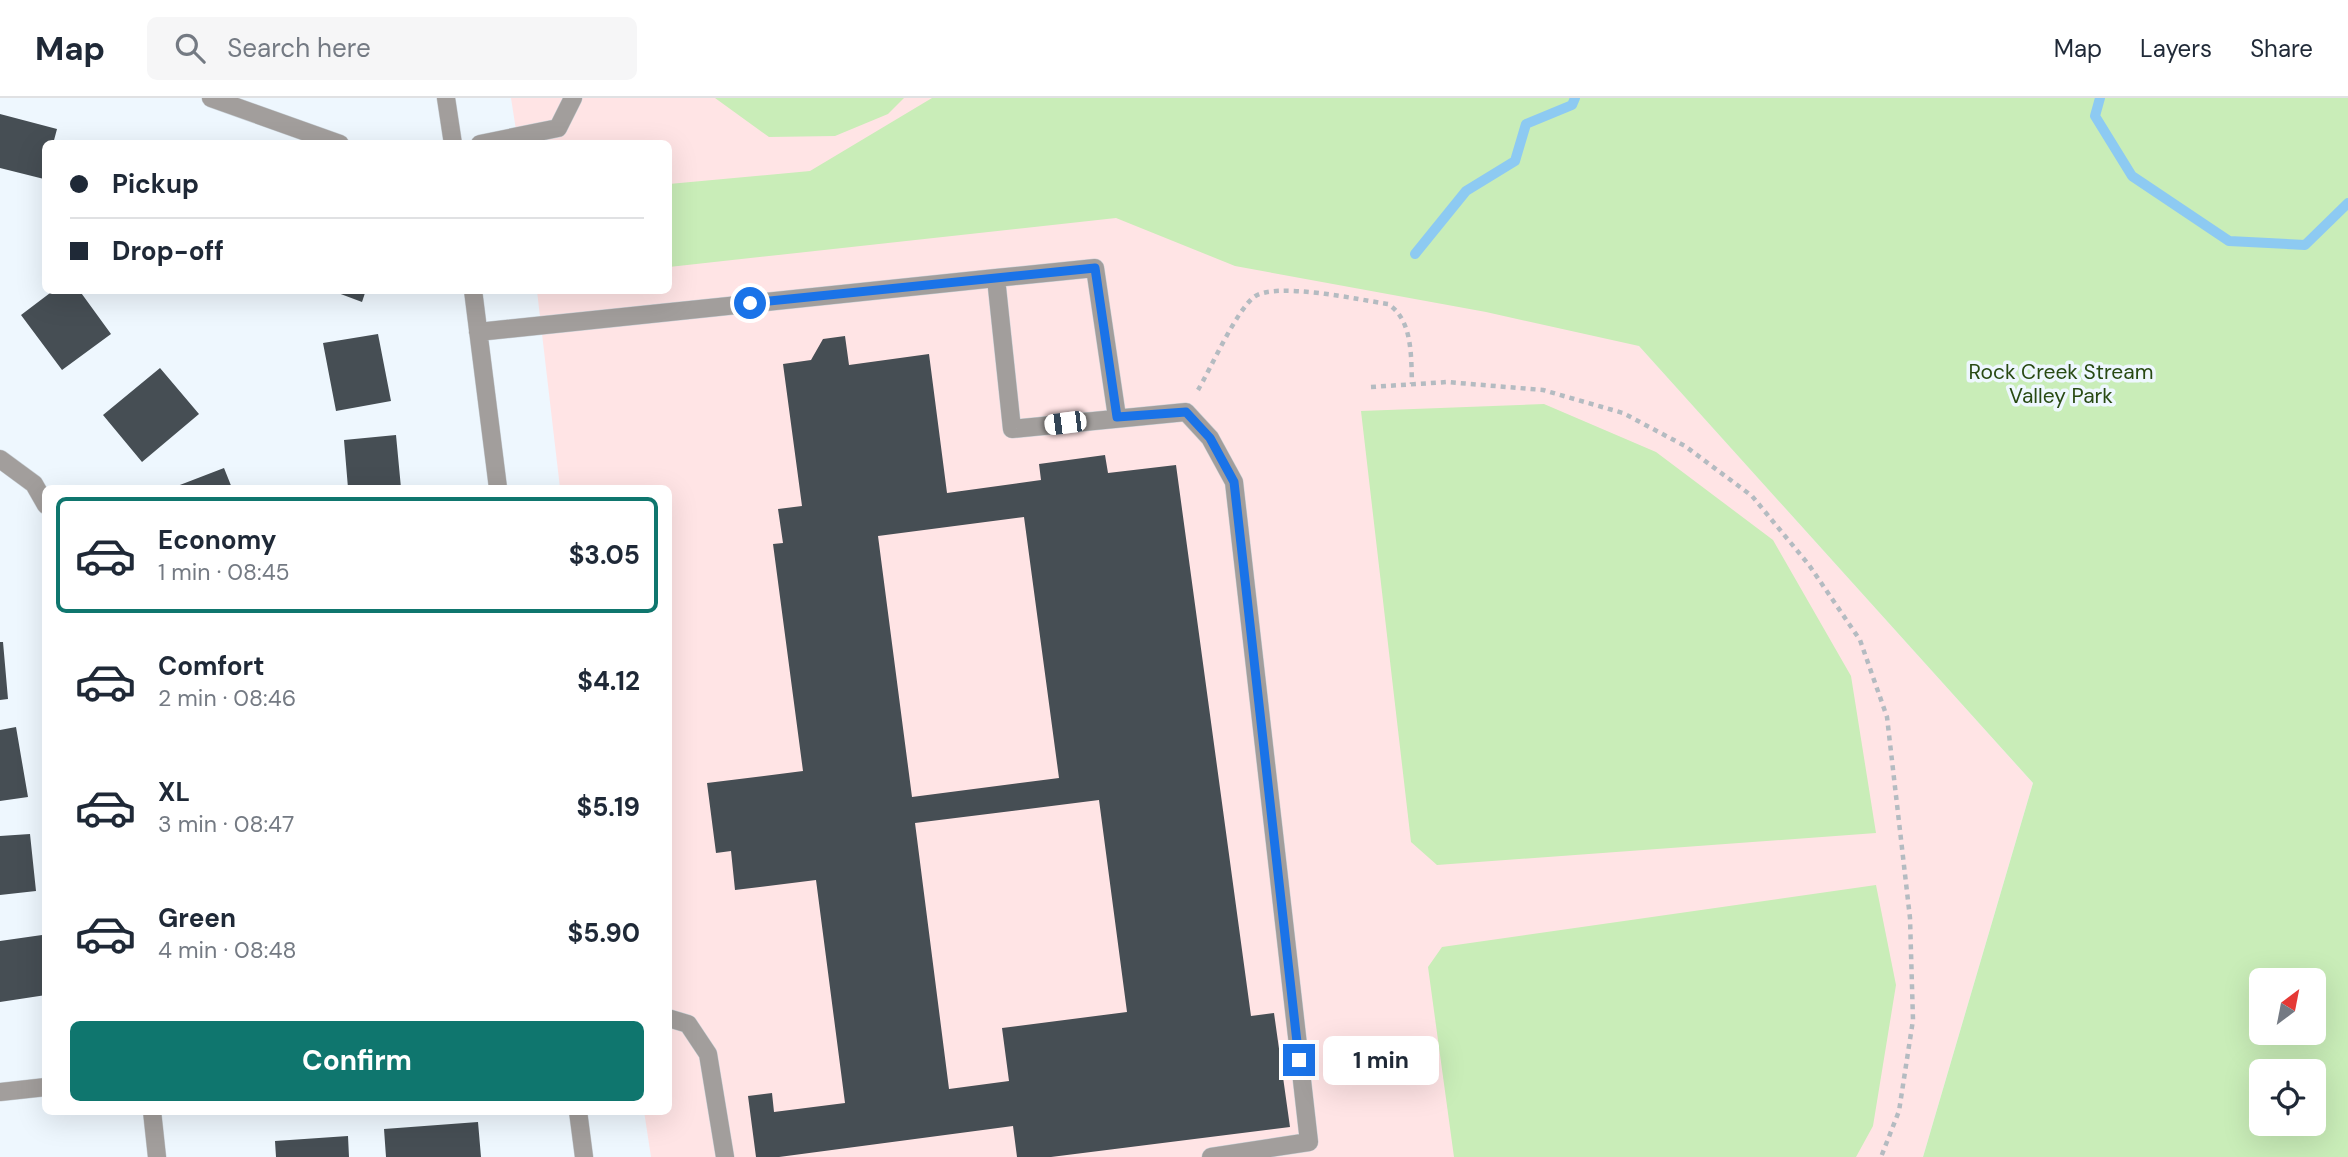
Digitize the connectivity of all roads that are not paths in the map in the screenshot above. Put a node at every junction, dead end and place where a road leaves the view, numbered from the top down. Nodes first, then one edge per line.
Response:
1 (211, 98) edge
2 (446, 98) edge
3 (573, 98) edge
4 (329, 140) edge
5 (452, 140) edge
6 (500, 140) edge
7 (996, 278) junction
8 (473, 294) edge
9 (478, 332) junction
10 (1117, 417) junction
11 (0, 459) edge
12 (498, 485) edge
13 (42, 498) edge
14 (672, 1019) edge
15 (42, 1087) edge
16 (0, 1092) edge
17 (152, 1115) edge
18 (579, 1115) edge
19 (157, 1157) edge
20 (584, 1157) edge
21 (725, 1157) edge
22 (1211, 1157) edge

1 - 4 street
2 - 5 street
3 - 6 street
7 - 9 street
7 - 10 street
7 - 10 street
8 - 9 street
9 - 12 street
10 - 22 street
11 - 13 street
14 - 21 street
15 - 16 street
17 - 19 street
18 - 20 street

